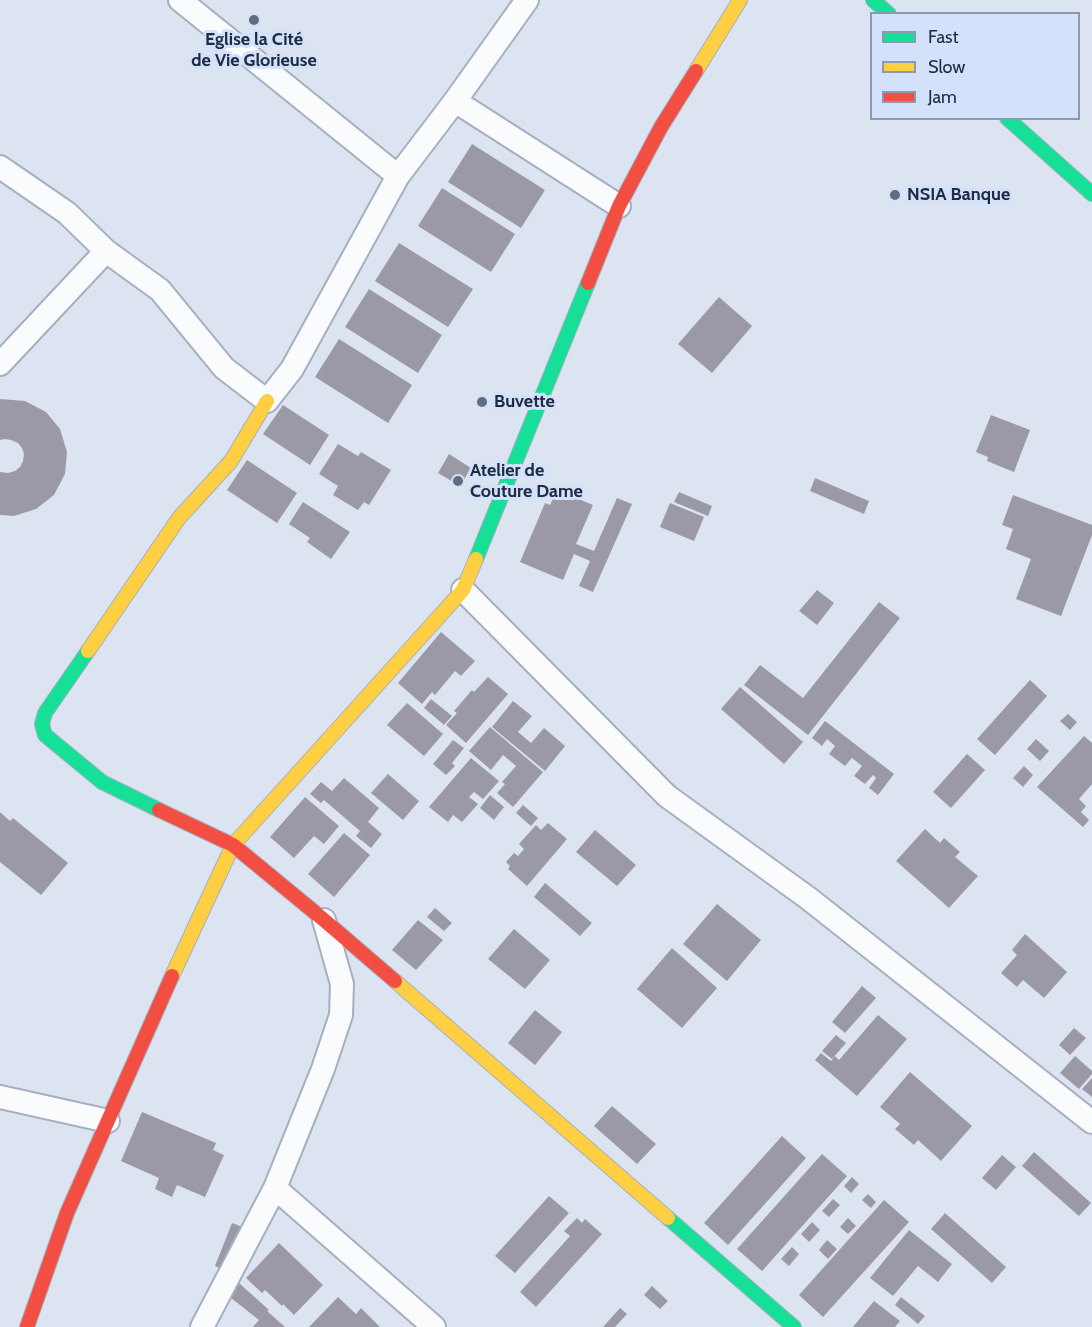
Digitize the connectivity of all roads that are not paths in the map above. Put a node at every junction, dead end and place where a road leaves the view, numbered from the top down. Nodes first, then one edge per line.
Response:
1 (180, 0) edge
2 (527, 0) edge
3 (740, 0) edge
4 (873, 0) edge
5 (887, 12) edge
6 (455, 100) junction
7 (1009, 120) edge
8 (0, 167) edge
9 (398, 176) junction
10 (1092, 194) edge
11 (619, 206) junction
12 (106, 251) junction
13 (0, 364) edge
14 (267, 401) junction
15 (463, 590) junction
16 (233, 845) junction
17 (324, 920) junction
18 (0, 1097) edge
19 (108, 1121) junction
20 (1092, 1122) edge
21 (275, 1188) junction
22 (27, 1327) edge
23 (202, 1327) edge
24 (434, 1327) edge
25 (794, 1327) edge

1 - 9 street
2 - 6 street
3 - 11 street
4 - 5 street
6 - 9 street
6 - 11 street
7 - 10 street
8 - 12 street
9 - 14 street
11 - 15 street
12 - 13 street
12 - 14 street
14 - 16 street
15 - 16 street
15 - 20 street
16 - 17 street
16 - 19 street
17 - 21 street
17 - 25 street
18 - 19 street
19 - 22 street
21 - 23 street
21 - 24 street

